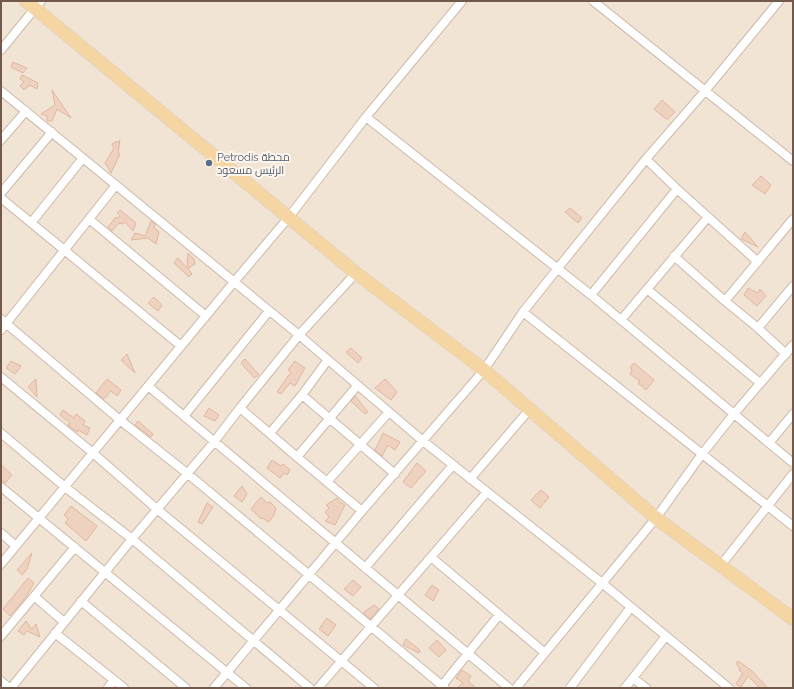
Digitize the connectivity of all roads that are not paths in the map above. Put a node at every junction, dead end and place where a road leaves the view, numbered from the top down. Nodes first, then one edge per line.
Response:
1 (462, 1) edge
2 (593, 1) edge
3 (779, 1) edge
4 (34, 3) edge
5 (1, 50) edge
6 (1, 91) edge
7 (706, 91) junction
8 (26, 111) junction
9 (366, 117) junction
10 (52, 132) junction
11 (1, 140) edge
12 (83, 158) junction
13 (646, 160) junction
14 (793, 161) edge
15 (116, 185) junction
16 (676, 189) junction
17 (1, 192) edge
18 (1, 198) edge
19 (289, 217) junction
20 (708, 217) junction
21 (89, 219) junction
22 (793, 219) edge
23 (31, 223) junction
24 (64, 250) junction
25 (674, 256) junction
26 (758, 262) junction
27 (558, 268) junction
28 (356, 273) junction
29 (234, 282) junction
30 (793, 286) edge
31 (647, 289) junction
32 (591, 295) junction
33 (725, 301) junction
34 (269, 311) junction
35 (523, 312) junction
36 (206, 316) junction
37 (621, 320) junction
38 (3, 324) edge
39 (758, 328) junction
40 (299, 335) junction
41 (793, 345) edge
42 (181, 346) junction
43 (786, 354) junction
44 (328, 361) junction
45 (484, 370) junction
46 (1, 377) edge
47 (760, 383) junction
48 (148, 386) junction
49 (356, 386) junction
50 (302, 395) junction
51 (240, 408) junction
52 (530, 409) junction
53 (388, 412) junction
54 (734, 414) junction
55 (793, 414) edge
56 (184, 416) junction
57 (329, 418) junction
58 (120, 420) junction
59 (1, 433) edge
60 (270, 433) junction
61 (422, 441) junction
62 (214, 442) junction
63 (769, 444) junction
64 (361, 445) junction
65 (93, 453) junction
66 (702, 454) junction
67 (297, 457) junction
68 (793, 463) edge
69 (452, 465) junction
70 (188, 474) junction
71 (395, 474) junction
72 (793, 474) edge
73 (470, 479) junction
74 (327, 482) junction
75 (1, 487) edge
76 (65, 487) junction
77 (486, 492) junction
78 (767, 506) junction
79 (158, 510) junction
80 (362, 511) junction
81 (39, 517) junction
82 (656, 518) junction
83 (793, 526) edge
84 (1, 534) edge
85 (132, 539) junction
86 (336, 543) junction
87 (16, 546) junction
88 (75, 547) junction
89 (431, 557) junction
90 (1, 564) edge
91 (721, 565) junction
92 (365, 568) junction
93 (105, 571) junction
94 (309, 575) junction
95 (602, 583) junction
96 (397, 595) junction
97 (34, 596) junction
98 (81, 601) junction
99 (631, 607) junction
100 (280, 609) junction
101 (500, 615) junction
102 (793, 618) edge
103 (64, 622) junction
104 (371, 626) junction
105 (55, 633) junction
106 (1, 636) edge
107 (666, 636) junction
108 (253, 641) junction
109 (545, 653) junction
110 (468, 654) junction
111 (341, 661) junction
112 (227, 672) junction
113 (633, 678) junction
114 (114, 680) junction
115 (1, 681) edge
116 (442, 687) edge
117 (10, 688) edge
118 (108, 688) edge
119 (124, 688) edge
120 (186, 688) edge
121 (214, 688) edge
122 (246, 688) edge
123 (310, 688) edge
124 (318, 688) edge
125 (374, 688) edge
126 (509, 688) edge
127 (516, 688) edge
128 (570, 688) edge
129 (625, 688) edge
130 (646, 688) edge
131 (729, 688) edge

1 - 9 street
2 - 7 street
3 - 7 street
4 - 5 street
4 - 19 main road
6 - 8 street
7 - 13 street
7 - 14 street
8 - 10 street
8 - 11 street
9 - 19 street
9 - 27 street
10 - 12 street
10 - 17 street
12 - 15 street
12 - 23 street
13 - 16 street
13 - 27 street
15 - 21 street
15 - 29 street
16 - 20 street
16 - 32 street
18 - 23 street
19 - 28 main road
19 - 29 street
20 - 25 street
20 - 26 street
21 - 24 street
21 - 36 street
22 - 26 street
23 - 24 street
24 - 38 street
24 - 42 street
25 - 31 street
25 - 33 street
26 - 33 street
27 - 32 street
27 - 35 street
28 - 40 street
28 - 45 main road
29 - 34 street
29 - 36 street
30 - 39 street
31 - 37 street
31 - 47 street
32 - 37 street
33 - 39 street
34 - 40 street
34 - 56 street
35 - 45 street
35 - 66 street
36 - 42 street
37 - 54 street
38 - 58 street
39 - 43 street
40 - 44 street
40 - 51 street
41 - 43 street
42 - 48 street
43 - 47 street
44 - 49 street
44 - 50 street
45 - 52 main road
45 - 61 street
46 - 65 street
47 - 54 street
48 - 56 street
48 - 58 street
49 - 53 street
49 - 57 street
50 - 57 street
50 - 60 street
51 - 60 street
51 - 62 street
52 - 73 street
52 - 82 main road
53 - 61 street
53 - 64 street
54 - 63 street
54 - 66 street
55 - 63 street
56 - 62 street
57 - 64 street
57 - 67 street
58 - 65 street
58 - 70 street
59 - 76 street
60 - 67 street
61 - 69 street
61 - 71 street
62 - 70 street
62 - 86 street
63 - 68 street
64 - 71 street
64 - 74 street
65 - 76 street
65 - 79 street
66 - 78 street
66 - 82 street
67 - 74 street
69 - 73 street
69 - 92 street
70 - 79 street
70 - 94 street
71 - 80 street
72 - 78 street
73 - 77 street
74 - 80 street
75 - 81 street
76 - 81 street
76 - 85 street
77 - 89 street
77 - 95 street
78 - 83 street
78 - 91 street
79 - 85 street
79 - 100 street
80 - 86 street
81 - 87 street
81 - 88 street
82 - 91 main road
82 - 95 street
84 - 87 street
85 - 93 street
85 - 108 street
86 - 92 street
86 - 94 street
87 - 90 street
88 - 93 street
88 - 97 street
89 - 96 street
89 - 101 street
91 - 102 main road
92 - 96 street
93 - 98 street
93 - 112 street
94 - 100 street
94 - 104 street
95 - 99 street
95 - 109 street
96 - 104 street
96 - 110 street
97 - 103 street
97 - 106 street
98 - 103 street
98 - 120 street
99 - 107 street
99 - 128 street
100 - 108 street
100 - 111 street
101 - 109 street
101 - 110 street
103 - 105 street
104 - 111 street
104 - 116 street
105 - 114 street
105 - 117 street
107 - 113 street
107 - 131 street
108 - 112 street
108 - 123 street
109 - 127 street
110 - 116 street
110 - 126 street
111 - 124 street
111 - 125 street
112 - 121 street
112 - 122 street
113 - 129 street
113 - 130 street
114 - 118 street
114 - 119 street
115 - 117 street

